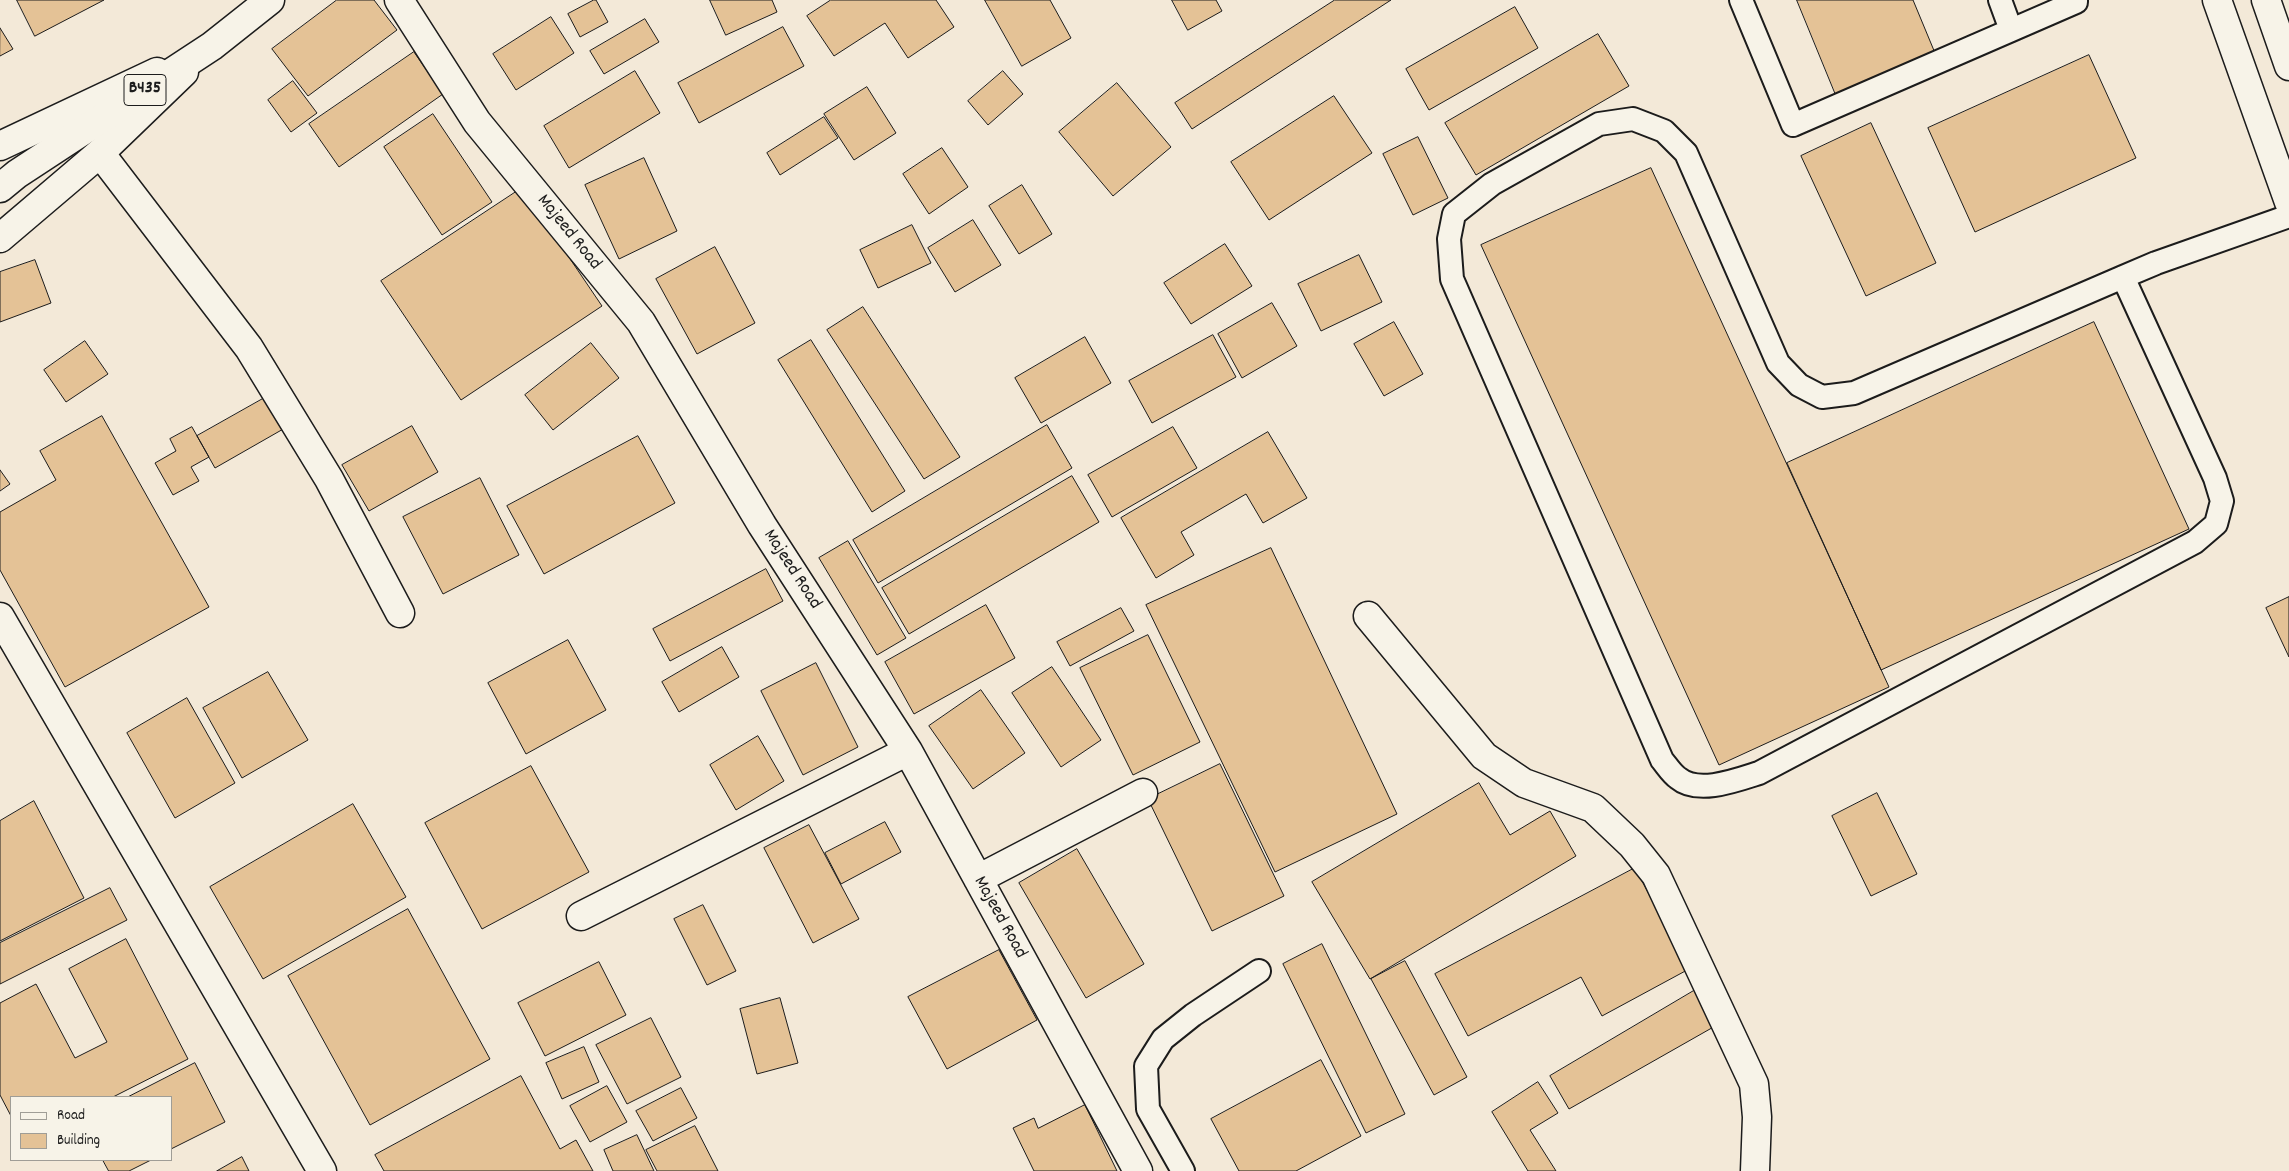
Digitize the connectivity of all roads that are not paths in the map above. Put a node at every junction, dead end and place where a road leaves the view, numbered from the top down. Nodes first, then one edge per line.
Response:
1 (270, 0) edge
2 (399, 0) edge
3 (1740, 0) edge
4 (2000, 0) edge
5 (2076, 0) edge
6 (2217, 0) edge
7 (2266, 0) edge
8 (2011, 30) junction
9 (212, 46) junction
10 (2289, 66) edge
11 (0, 146) edge
12 (100, 153) junction
13 (6, 181) edge
14 (2289, 202) edge
15 (2289, 216) edge
16 (0, 238) edge
17 (2123, 277) junction
18 (400, 613) dead end
19 (1368, 616) dead end
20 (0, 617) edge
21 (908, 751) junction
22 (1143, 793) dead end
23 (978, 879) junction
24 (581, 916) dead end
25 (1259, 971) dead end
26 (322, 1171) edge
27 (1138, 1171) edge
28 (1183, 1171) edge
29 (1755, 1171) edge

1 - 9 main road, B435
2 - 21 main road, Majeed Road
3 - 8 lane
4 - 8 lane
5 - 8 lane
6 - 14 main road
7 - 10 main road
9 - 11 main road
9 - 12 main road
9 - 13 main road, B435
12 - 16 main road
12 - 18 main road
15 - 17 lane
17 - 17 lane
19 - 29 main road
20 - 26 main road
21 - 23 main road, Majeed Road
21 - 24 main road
22 - 23 main road
23 - 27 main road, Majeed Road
25 - 28 lane

